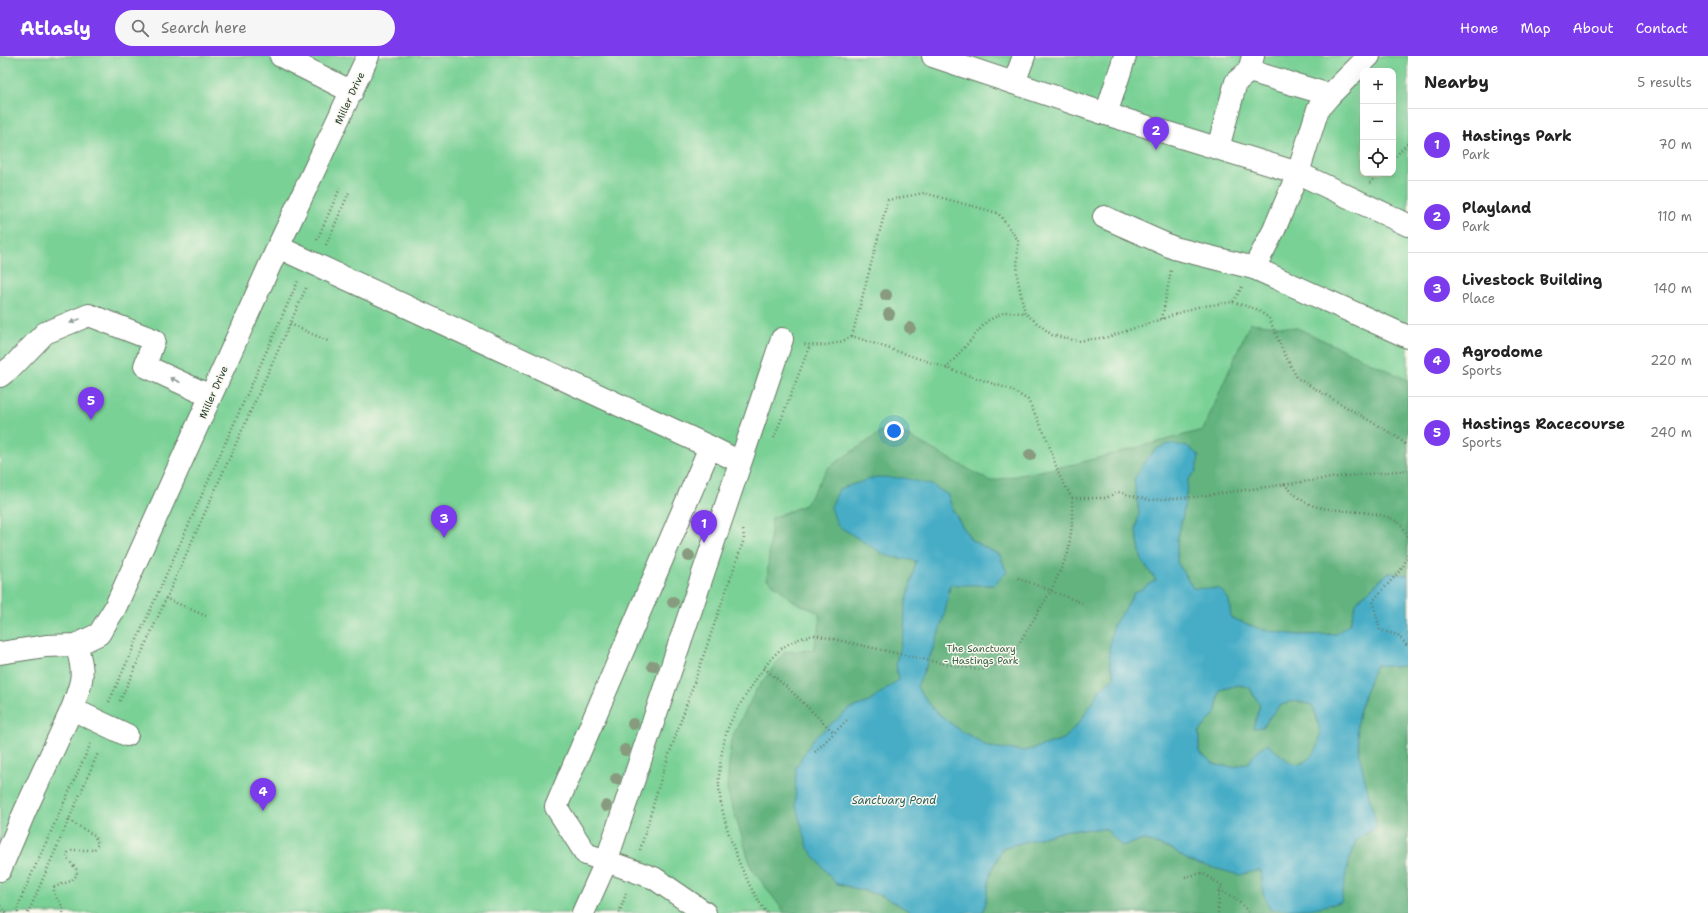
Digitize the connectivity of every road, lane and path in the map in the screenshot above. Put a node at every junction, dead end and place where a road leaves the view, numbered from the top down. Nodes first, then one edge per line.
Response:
1 (281, 56) edge
2 (368, 56) edge
3 (933, 56) edge
4 (1024, 56) edge
5 (1125, 56) edge
6 (1369, 56) edge
7 (1249, 61) edge
8 (1014, 83) junction
9 (352, 92) junction
10 (1330, 95) junction
11 (1106, 114) junction
12 (1408, 143) edge
13 (1218, 148) junction
14 (1396, 156) edge
15 (1298, 173) junction
16 (341, 186) dead end
17 (350, 190) dead end
18 (1104, 217) dead end
19 (1408, 225) edge
20 (314, 245) dead end
21 (278, 247) junction
22 (1174, 248) junction
23 (324, 249) dead end
24 (1254, 268) junction
25 (301, 274) dead end
26 (310, 280) dead end
27 (1233, 302) junction
28 (1025, 313) junction
29 (1162, 319) junction
30 (290, 324) junction
31 (852, 336) junction
32 (1408, 337) edge
33 (782, 339) joint
34 (330, 342) dead end
35 (810, 345) junction
36 (946, 369) junction
37 (0, 376) edge
38 (210, 396) junction
39 (774, 439) dead end
40 (1408, 446) edge
41 (710, 447) junction
42 (740, 462) junction
43 (1408, 470) edge
44 (1284, 484) junction
45 (1072, 498) junction
46 (743, 524) dead end
47 (1408, 537) edge
48 (1408, 554) edge
49 (1018, 578) dead end
50 (1051, 591) junction
51 (165, 598) junction
52 (1082, 603) dead end
53 (206, 616) dead end
54 (76, 645) junction
55 (1408, 648) edge
56 (0, 653) edge
57 (764, 668) junction
58 (112, 696) dead end
59 (120, 701) dead end
60 (72, 709) junction
61 (849, 718) dead end
62 (834, 732) junction
63 (127, 735) dead end
64 (89, 748) dead end
65 (815, 752) dead end
66 (98, 753) dead end
67 (68, 820) junction
68 (639, 855) dead end
69 (606, 862) junction
70 (0, 870) edge
71 (1185, 877) dead end
72 (628, 888) dead end
73 (1219, 890) junction
74 (0, 906) edge
75 (7, 913) edge
76 (18, 913) edge
77 (28, 913) edge
78 (63, 913) edge
79 (583, 913) edge
80 (619, 913) edge
81 (705, 913) edge
82 (767, 913) edge
83 (1218, 913) edge
84 (1250, 913) edge

1 - 9 street
2 - 9 street, Miller Drive
3 - 8 street
4 - 8 street
5 - 11 street
6 - 10 street
7 - 10 street
7 - 13 street
8 - 11 street
9 - 21 street, Miller Drive
10 - 15 street
11 - 13 street
12 - 14 path
13 - 15 street
15 - 19 street
15 - 24 street
16 - 20 path
17 - 23 path
18 - 22 street
21 - 38 street, Miller Drive
21 - 41 street
22 - 24 street
22 - 29 path
24 - 27 path
24 - 32 street
25 - 58 path
26 - 30 path
27 - 29 path
27 - 40 path
28 - 29 path
28 - 31 path
28 - 36 path
30 - 34 path
30 - 51 path
31 - 35 path
31 - 36 path
33 - 35 path
33 - 42 street
35 - 39 path
36 - 45 path
38 -> 37 street
38 - 54 street, Miller Drive
41 - 42 street
41 - 69 street
42 - 69 street
43 - 44 path
44 - 45 path
44 - 47 path
45 - 50 path
46 - 68 path
48 - 55 path
49 - 50 path
50 - 52 path
50 - 57 path
51 - 53 path
51 - 59 path
54 - 56 street, Miller Drive
54 - 60 street
57 - 62 path
57 - 82 path
60 - 63 street
60 - 70 street
61 - 62 path
62 - 65 path
64 - 76 path
66 - 67 path
67 - 77 path
67 - 78 path
69 - 79 street
69 - 81 street
71 - 73 path
72 - 80 path
73 - 83 path
73 - 84 path
74 - 75 path

